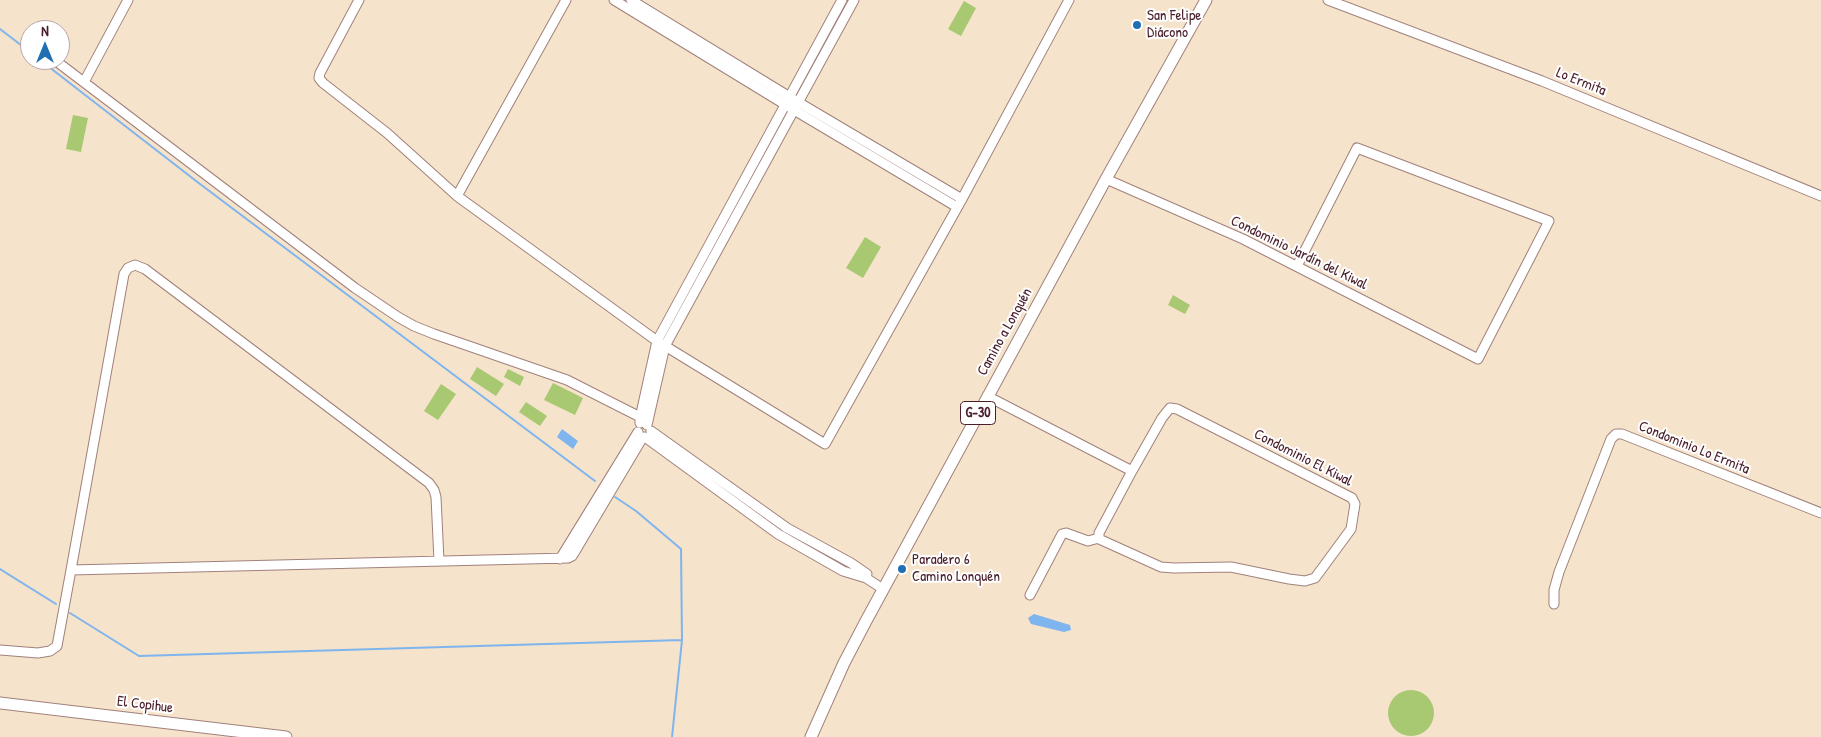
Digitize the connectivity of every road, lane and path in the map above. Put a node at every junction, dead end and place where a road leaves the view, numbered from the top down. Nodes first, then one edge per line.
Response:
1 (128, 0) edge
2 (359, 0) edge
3 (566, 0) edge
4 (614, 0) edge
5 (631, 0) edge
6 (842, 0) edge
7 (854, 0) edge
8 (1069, 0) edge
9 (1206, 0) edge
10 (1328, 0) edge
11 (68, 70) edge
12 (84, 82) junction
13 (787, 101) junction
14 (796, 106) junction
15 (1106, 179) junction
16 (457, 196) junction
17 (1821, 196) edge
18 (959, 203) junction
19 (1297, 266) junction
20 (661, 344) junction
21 (987, 396) junction
22 (644, 428) junction
23 (1132, 471) junction
24 (1821, 513) edge
25 (1099, 538) junction
26 (439, 561) junction
27 (71, 570) junction
28 (884, 586) junction
29 (1030, 595) dead end
30 (1554, 604) dead end
31 (0, 650) edge
32 (0, 703) edge
33 (286, 737) edge
34 (811, 737) edge

1 - 12 street
2 - 16 street
3 - 16 street
4 - 13 street
5 - 13 street
6 - 13 street
7 - 14 street
8 - 18 street
9 - 15 main road, Camino a Lonquén / G-30
10 - 17 street, Lo Ermita
11 - 12 street
12 - 22 street
13 - 14 street
13 - 20 street
14 - 18 street
14 - 20 street
15 - 19 street, Condominio Jardín del Kiwal
15 - 21 main road, Camino a Lonquén / G-30
16 - 20 street
18 - 20 street
19 - 19 street, Condominio Jardín del Kiwal
20 - 22 street
21 - 23 street
21 - 28 main road, Camino a Lonquén / G-30
22 - 26 street
22 - 28 street
23 - 25 street, Condominio El Kiwal
23 - 25 street, Condominio El Kiwal
24 - 30 street, Condominio Lo Ermita
25 - 29 street
26 - 27 street
26 - 27 street
27 - 31 street
28 - 34 main road, Camino a Lonquén / G-30
32 - 33 main road, El Copihue

